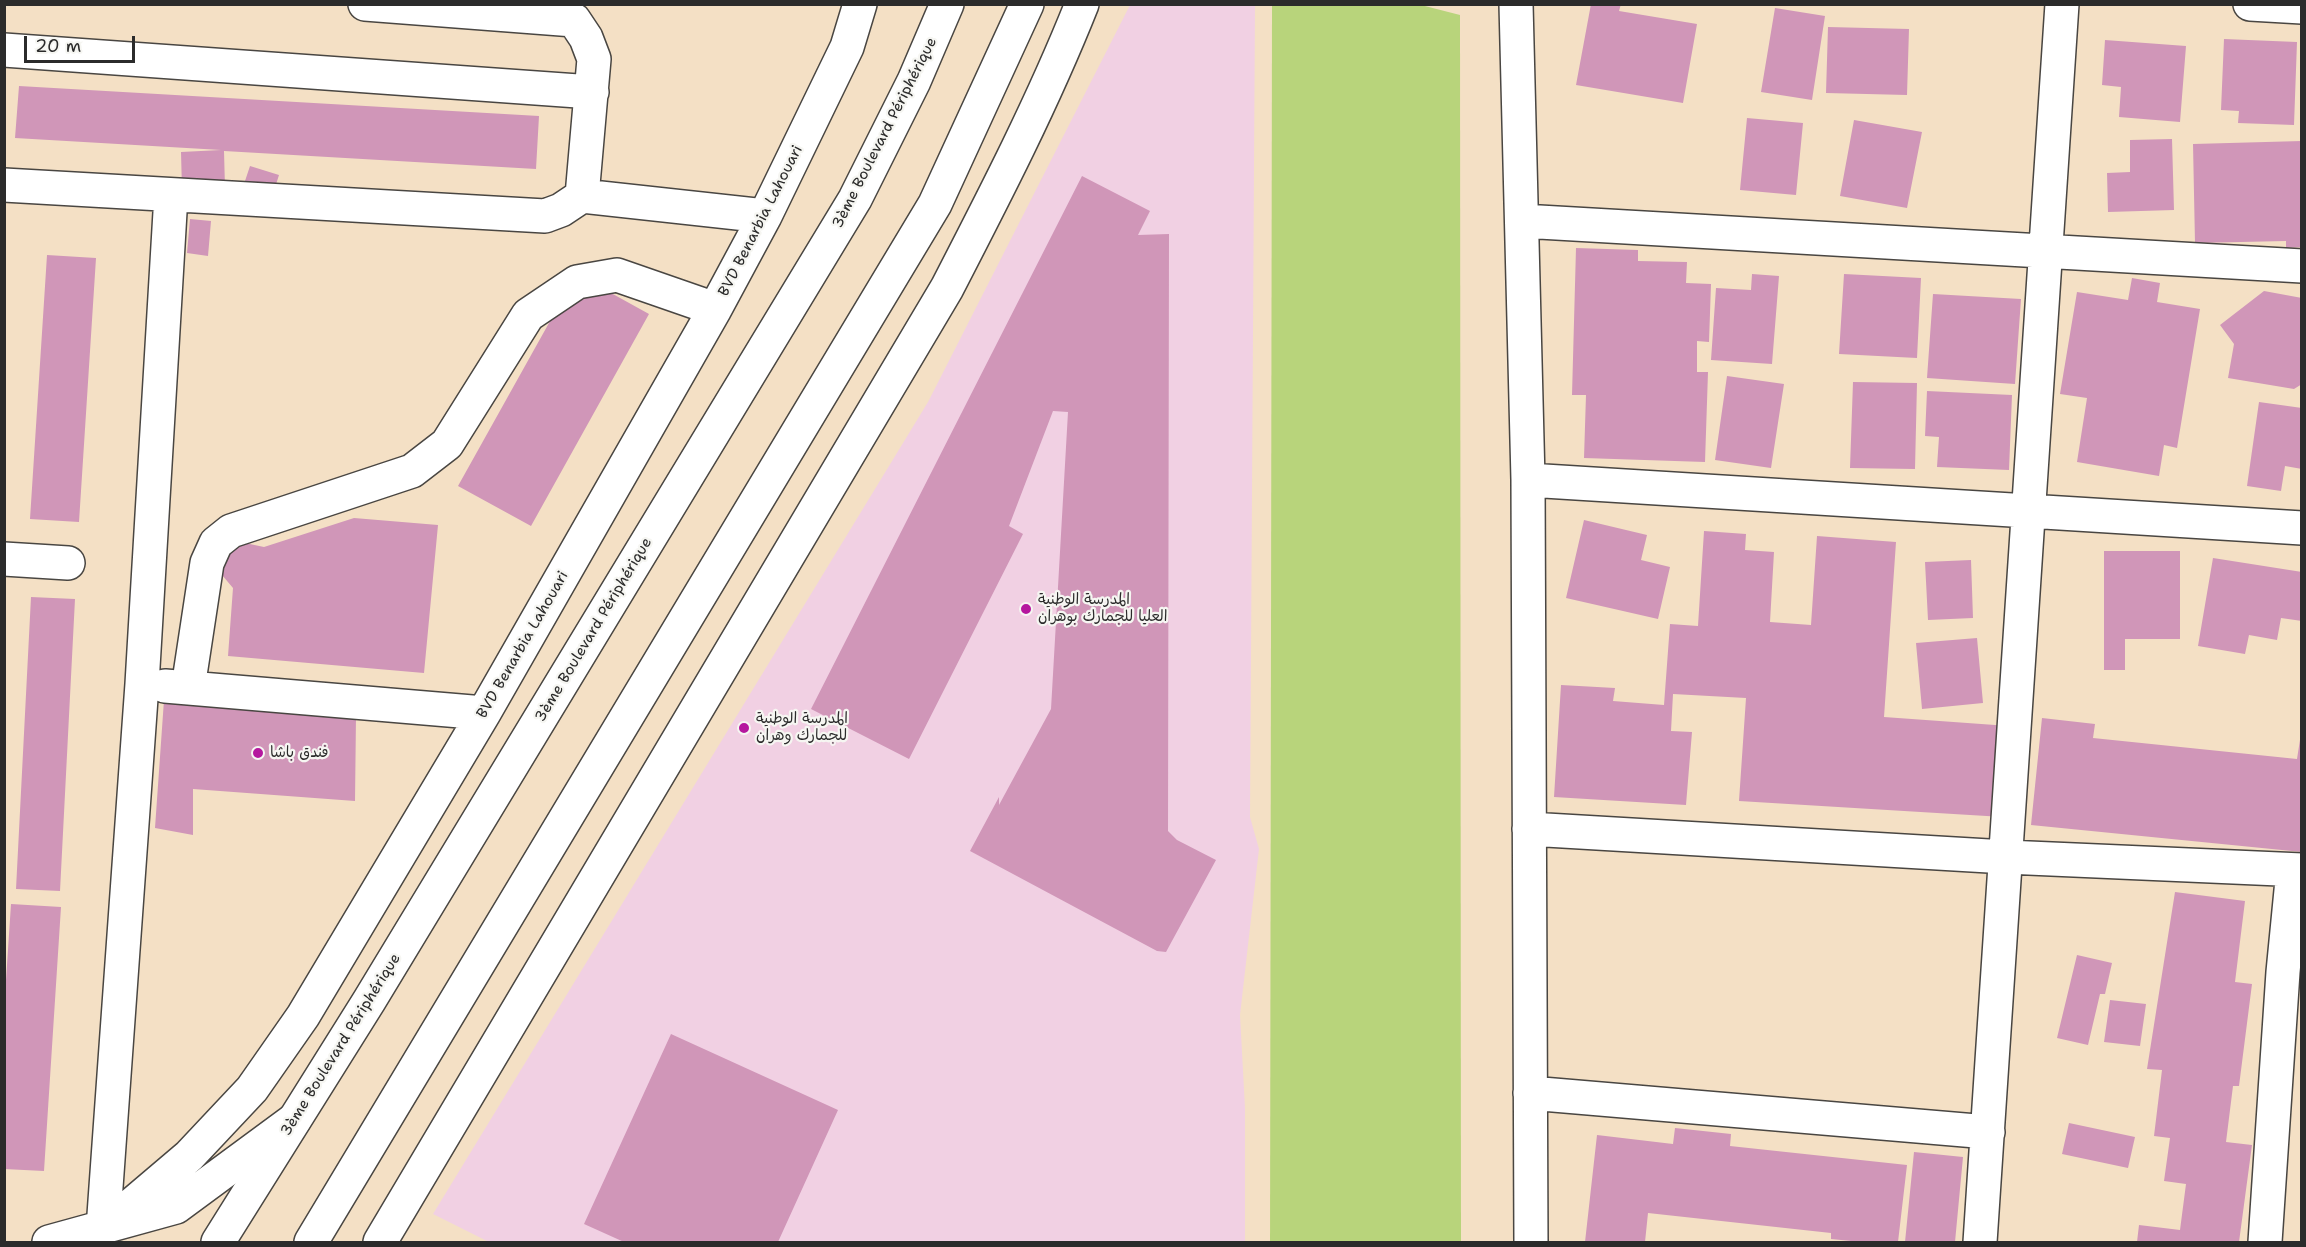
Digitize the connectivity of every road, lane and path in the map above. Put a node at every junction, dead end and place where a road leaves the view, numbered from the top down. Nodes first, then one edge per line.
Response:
1 (365, 4) edge
2 (860, 4) edge
3 (947, 4) edge
4 (1027, 4) edge
5 (1082, 4) edge
6 (1516, 4) edge
7 (2062, 4) edge
8 (2250, 4) edge
9 (2301, 7) edge
10 (4, 50) edge
11 (592, 92) junction
12 (4, 185) edge
13 (171, 195) junction
14 (582, 196) junction
15 (765, 216) junction
16 (1522, 221) junction
17 (2046, 250) junction
18 (2301, 266) edge
19 (715, 309) junction
20 (1528, 480) junction
21 (2029, 511) junction
22 (2301, 528) edge
23 (4, 559) edge
24 (68, 563) dead end
25 (142, 684) junction
26 (188, 688) junction
27 (484, 713) junction
28 (1529, 829) junction
29 (2006, 857) junction
30 (2297, 870) edge
31 (1530, 1093) junction
32 (296, 1119) junction
33 (1988, 1132) junction
34 (103, 1229) junction
35 (49, 1242) edge
36 (218, 1242) edge
37 (311, 1242) edge
38 (380, 1242) edge
39 (1531, 1242) edge
40 (1980, 1242) edge
41 (2265, 1242) edge

1 - 11 main road
2 - 15 main road, BVD Benarbia Lahouari
3 - 32 main road, 3ème Boulevard Périphérique
4 - 37 main road
5 - 38 main road
6 - 16 main road
7 - 17 main road
8 - 9 main road
10 - 11 main road
11 - 14 main road
12 - 13 main road
13 - 14 main road
13 - 25 main road
14 - 15 main road
15 - 19 main road, BVD Benarbia Lahouari
16 - 17 main road
16 - 20 main road
17 - 18 main road
17 - 21 main road
19 - 26 main road
19 - 27 main road, BVD Benarbia Lahouari
20 - 21 main road
20 - 28 main road
21 - 22 main road
21 - 29 main road
23 - 24 main road
25 - 26 main road
25 - 34 main road
26 - 27 main road
27 - 34 main road, BVD Benarbia Lahouari
28 - 29 main road
28 - 31 main road
29 - 30 main road
29 - 33 main road
30 - 41 main road
31 - 33 main road
31 - 39 main road
32 - 34 main road
32 - 36 main road, 3ème Boulevard Périphérique
33 - 40 main road
34 - 35 main road

